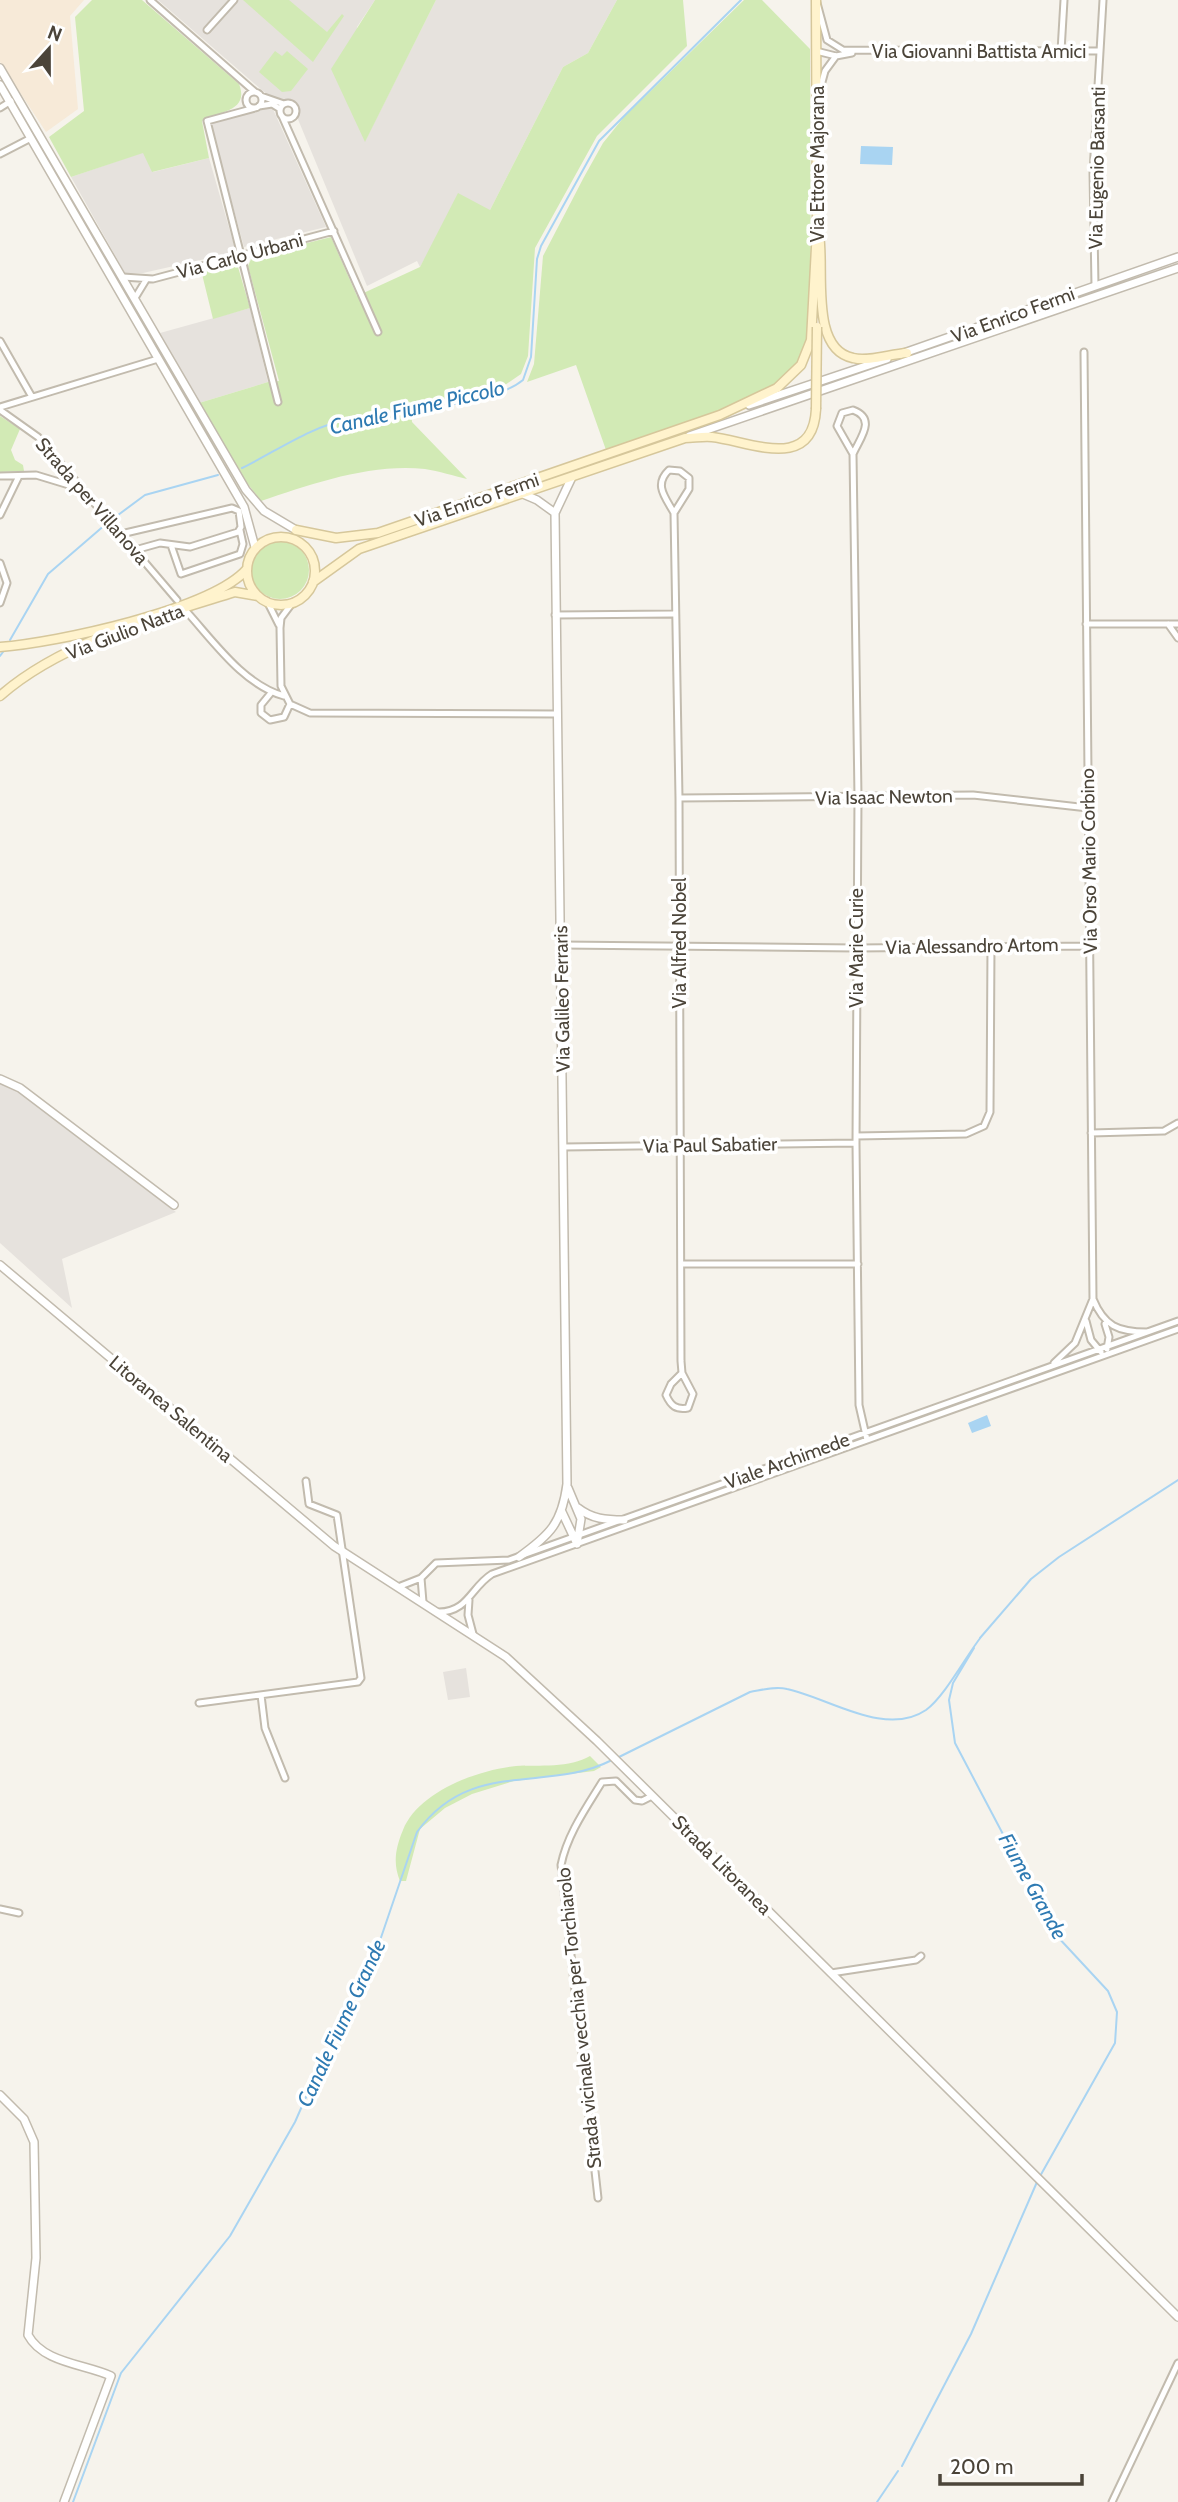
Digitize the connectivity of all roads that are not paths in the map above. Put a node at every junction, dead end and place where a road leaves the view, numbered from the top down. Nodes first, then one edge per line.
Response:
1 (150, 0) edge
2 (234, 0) edge
3 (816, 0) edge
4 (1064, 0) edge
5 (1103, 0) edge
6 (207, 30) dead end
7 (834, 47) junction
8 (816, 51) junction
9 (1061, 51) junction
10 (1100, 51) junction
11 (858, 52) junction
12 (836, 56) junction
13 (0, 68) edge
14 (242, 81) junction
15 (0, 85) edge
16 (255, 92) junction
17 (261, 96) junction
18 (246, 98) junction
19 (816, 98) junction
20 (11, 101) junction
21 (282, 106) junction
22 (257, 107) junction
23 (0, 108) edge
24 (235, 113) junction
25 (282, 116) junction
26 (292, 119) junction
27 (289, 130) junction
28 (32, 137) junction
29 (0, 154) edge
30 (817, 229) junction
31 (334, 232) junction
32 (241, 257) junction
33 (1178, 257) edge
34 (1178, 268) edge
35 (123, 277) junction
36 (146, 280) junction
37 (1095, 286) junction
38 (135, 298) junction
39 (378, 332) dead end
40 (0, 341) edge
41 (1084, 352) dead end
42 (907, 353) junction
43 (158, 359) junction
44 (32, 397) junction
45 (278, 402) dead end
46 (0, 408) edge
47 (734, 410) junction
48 (685, 438) junction
49 (853, 454) junction
50 (19, 475) junction
51 (0, 476) edge
52 (572, 477) junction
53 (84, 490) junction
54 (523, 494) junction
55 (555, 513) junction
56 (674, 513) junction
57 (0, 514) edge
58 (240, 530) junction
59 (296, 530) junction
60 (121, 534) junction
61 (284, 536) junction
62 (303, 544) junction
63 (172, 545) junction
64 (256, 547) junction
65 (135, 550) junction
66 (0, 563) edge
67 (247, 569) junction
68 (313, 582) junction
69 (262, 599) junction
70 (177, 600) dead end
71 (293, 602) junction
72 (0, 603) edge
73 (187, 612) dead end
74 (673, 614) junction
75 (555, 615) junction
76 (1086, 624) junction
77 (1168, 624) junction
78 (1178, 624) edge
79 (280, 628) junction
80 (1178, 638) edge
81 (0, 647) edge
82 (270, 694) junction
83 (0, 696) edge
84 (284, 696) junction
85 (290, 704) junction
86 (556, 714) junction
87 (858, 797) junction
88 (679, 798) junction
89 (1088, 807) junction
90 (561, 945) junction
91 (679, 946) junction
92 (991, 946) junction
93 (1090, 946) junction
94 (856, 948) junction
95 (0, 1079) edge
96 (1178, 1123) edge
97 (1091, 1133) junction
98 (856, 1140) junction
99 (679, 1146) junction
100 (564, 1147) junction
101 (174, 1205) dead end
102 (682, 1264) junction
103 (858, 1264) junction
104 (0, 1265) edge
105 (1093, 1299) junction
106 (1086, 1321) junction
107 (1178, 1321) edge
108 (1104, 1322) junction
109 (1178, 1329) edge
110 (1147, 1332) junction
111 (1107, 1347) junction
112 (1099, 1350) junction
113 (1106, 1355) junction
114 (1045, 1369) junction
115 (682, 1373) junction
116 (865, 1433) junction
117 (867, 1440) junction
118 (306, 1481) dead end
119 (567, 1484) junction
120 (577, 1507) junction
121 (562, 1512) junction
122 (624, 1520) junction
123 (576, 1539) junction
124 (342, 1552) junction
125 (519, 1557) junction
126 (421, 1578) junction
127 (398, 1587) junction
128 (469, 1600) junction
129 (423, 1602) junction
130 (439, 1612) junction
131 (473, 1634) junction
132 (261, 1695) junction
133 (199, 1703) dead end
134 (285, 1778) dead end
135 (652, 1796) junction
136 (0, 1909) edge
137 (19, 1913) dead end
138 (921, 1956) dead end
139 (831, 1973) junction
140 (0, 2095) edge
141 (598, 2198) dead end
142 (1178, 2317) edge
143 (1178, 2363) edge
144 (64, 2502) edge
145 (1112, 2502) edge

1 - 14 street
2 - 6 street
3 - 7 street
3 - 8 main road, Via Ettore Majorana
4 - 9 street
5 - 10 street, Via Eugenio Barsanti
7 - 8 street, Via Giovanni Battista Amici
7 - 11 street, Via Giovanni Battista Amici
8 - 12 street, Via Giovanni Battista Amici
8 - 19 main road, Via Ettore Majorana
9 - 10 street, Via Giovanni Battista Amici
9 - 11 street, Via Giovanni Battista Amici
10 - 37 street, Via Eugenio Barsanti
11 - 12 street, Via Giovanni Battista Amici
12 - 19 street
13 - 35 street, Via Enrico Fermi
14 - 16 street
14 - 18 street
15 - 20 street
16 - 17 street
16 - 18 street
17 - 21 street
17 - 22 street
18 - 22 street
18 - 24 street
19 - 30 main road, Via Ettore Majorana
20 - 23 street
20 - 28 street
21 - 22 street
21 - 25 street
21 - 26 street
22 - 24 street
24 - 32 street
25 - 26 street
25 - 27 street
26 - 27 street
27 - 31 street
28 - 29 street
28 - 43 street
30 - 42 main road
30 - 47 main road
30 - 48 main road, Via Ettore Majorana, bridge
31 - 32 street, Via Carlo Urbani
31 - 39 street
32 - 36 street, Via Carlo Urbani
32 - 45 street
33 - 37 street, Via Enrico Fermi
34 - 48 street, Via Enrico Fermi
35 - 36 street, Via Carlo Urbani
35 - 38 street, Via Enrico Fermi
36 - 38 street
37 - 42 street, Via Enrico Fermi
38 - 59 street, Via Enrico Fermi
40 - 44 street
41 - 76 street, Via Orso Mario Corbino
42 - 47 street, Via Enrico Fermi
43 - 44 street
43 - 64 street
44 - 46 street
46 - 53 street, Strada per Villanova
47 - 59 main road, Via Enrico Fermi
48 - 52 main road, Via Enrico Fermi
49 - 49 street, Via Marie Curie
49 - 87 street, Via Marie Curie
50 - 51 street
50 - 53 street
50 - 57 street
52 - 54 main road, Via Enrico Fermi
52 - 55 street
53 - 60 street, Strada per Villanova
54 - 55 street
54 - 68 main road, Via Enrico Fermi
55 - 75 street, Via Galileo Ferraris
56 - 56 street, Via Alfred Nobel
56 - 74 street, Via Alfred Nobel
58 - 60 street
58 - 63 street
58 - 63 street
59 - 61 main road
59 - 62 main road
60 - 65 street, Strada per Villanova
61 - 62 main road
61 - 64 main road
62 - 68 main road
63 - 65 street
64 - 67 main road
65 - 70 street, Strada per Villanova
66 - 72 street
67 - 69 main road
67 - 81 main road, Via Giulio Natta
68 - 71 main road
69 - 71 main road
69 - 79 street
69 - 83 main road, Via Giulio Natta
71 - 79 street
73 - 82 street
74 - 75 street
74 - 88 street, Via Alfred Nobel
75 - 86 street, Via Galileo Ferraris
76 - 77 street
76 - 89 street, Via Orso Mario Corbino
77 - 78 street
77 - 80 street
79 - 84 street
82 - 84 street
82 - 85 street
84 - 85 street
85 - 86 street
86 - 90 street, Via Galileo Ferraris
87 - 88 street, Via Isaac Newton
87 - 89 street, Via Isaac Newton
87 - 94 street, Via Marie Curie
88 - 91 street, Via Alfred Nobel
89 - 93 street, Via Orso Mario Corbino
90 - 91 street, Via Alessandro Artom
90 - 100 street, Via Galileo Ferraris
91 - 94 street, Via Alessandro Artom
91 - 99 street, Via Alfred Nobel
92 - 93 street, Via Alessandro Artom
92 - 94 street, Via Alessandro Artom
92 - 98 street, Via Paul Sabatier
93 - 97 street, Via Orso Mario Corbino
94 - 98 street, Via Marie Curie
95 - 101 street
96 - 97 street
97 - 105 street, Via Orso Mario Corbino
98 - 99 street, Via Paul Sabatier
98 - 103 street, Via Marie Curie
99 - 100 street, Via Paul Sabatier
99 - 102 street, Via Alfred Nobel
100 - 119 street, Via Galileo Ferraris
102 - 103 street
102 - 115 street, Via Alfred Nobel
103 - 116 street, Via Marie Curie
104 - 124 street, Litoranea Salentina
105 - 106 street
105 - 108 street, Via Orso Mario Corbino
106 - 112 street
106 - 114 street
107 - 110 street, Viale Archimede
108 - 110 street
108 - 111 street, Via Orso Mario Corbino
109 - 113 street, Viale Archimede
110 - 111 street, Viale Archimede
111 - 112 street, Viale Archimede
111 - 113 street, Via Orso Mario Corbino
112 - 113 street
112 - 114 street, Viale Archimede
113 - 117 street, Viale Archimede
114 - 116 street, Viale Archimede
115 - 115 street, Via Alfred Nobel
116 - 117 street, Via Marie Curie
116 - 122 street, Viale Archimede
117 - 123 street, Viale Archimede
118 - 124 street
119 - 120 street, Via Galileo Ferraris
119 - 121 street, Via Galileo Ferraris
120 - 122 street
120 - 123 street, Via Galileo Ferraris
121 - 123 street
121 - 125 street, Via Galileo Ferraris
122 - 123 street, Viale Archimede
123 - 125 street, Viale Archimede
123 - 128 street, Viale Archimede
124 - 127 street, Strada Litoranea
124 - 132 street
125 - 126 street, Viale Archimede
126 - 127 street, Viale Archimede
126 - 129 street
127 - 129 street, Strada Litoranea
128 - 130 street, Viale Archimede
128 - 131 street
129 - 130 street, Strada Litoranea
130 - 131 street, Strada Litoranea
131 - 135 street, Strada Litoranea
132 - 133 street
132 - 134 street
135 - 139 street, Strada Litoranea
135 - 141 street, Strada vicinale vecchia per Torchiarolo
136 - 137 street
138 - 139 street
139 - 142 street, Strada Litoranea
140 - 144 street
143 - 145 street

